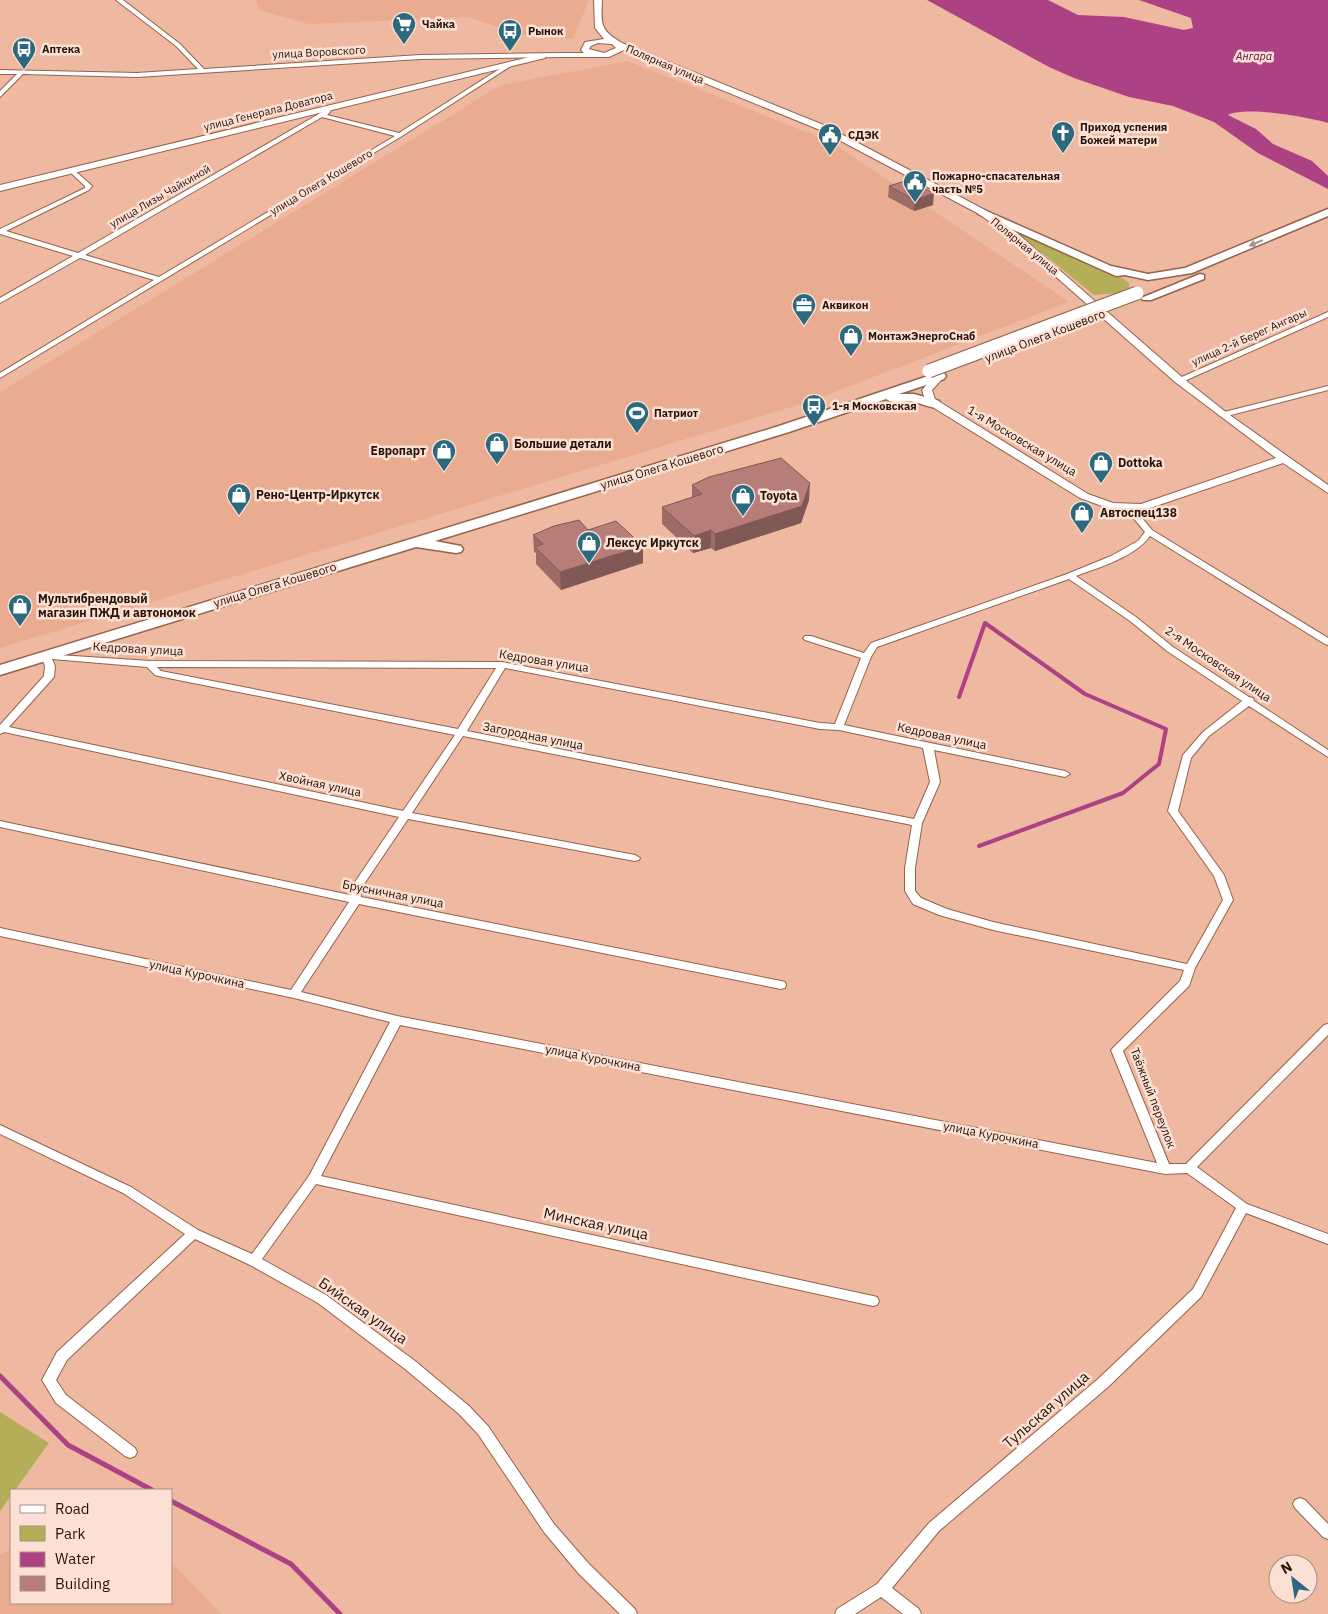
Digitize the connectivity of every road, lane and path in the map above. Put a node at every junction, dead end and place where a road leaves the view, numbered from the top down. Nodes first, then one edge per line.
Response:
1 (119, 0) edge
2 (598, 0) edge
3 (601, 34) junction
4 (588, 44) junction
5 (619, 45) junction
6 (561, 55) junction
7 (601, 55) junction
8 (640, 55) junction
9 (542, 56) junction
10 (512, 63) junction
11 (203, 71) junction
12 (0, 72) edge
13 (21, 73) junction
14 (0, 95) edge
15 (328, 108) junction
16 (320, 115) junction
17 (400, 134) junction
18 (72, 171) junction
19 (0, 188) edge
20 (982, 212) junction
21 (1328, 212) edge
22 (1328, 223) edge
23 (0, 232) edge
24 (78, 255) junction
25 (1212, 262) junction
26 (1111, 269) junction
27 (158, 279) junction
28 (1142, 296) junction
29 (0, 300) edge
30 (1328, 314) edge
31 (934, 374) junction
32 (0, 376) edge
33 (1179, 380) junction
34 (1328, 388) edge
35 (872, 400) junction
36 (935, 404) junction
37 (1223, 415) junction
38 (1283, 459) junction
39 (1328, 490) edge
40 (1130, 509) junction
41 (1148, 532) junction
42 (456, 549) dead end
43 (392, 550) junction
44 (1070, 576) junction
45 (808, 638) dead end
46 (1328, 642) edge
47 (46, 656) junction
48 (866, 657) junction
49 (0, 660) edge
50 (150, 664) junction
51 (502, 665) junction
52 (0, 670) edge
53 (1250, 700) junction
54 (839, 727) junction
55 (1, 730) edge
56 (460, 734) junction
57 (928, 746) junction
58 (1328, 754) edge
59 (1065, 774) dead end
60 (406, 815) junction
61 (917, 823) junction
62 (0, 824) edge
63 (634, 858) dead end
64 (356, 900) junction
65 (0, 932) edge
66 (1190, 968) junction
67 (782, 985) dead end
68 (294, 994) junction
69 (397, 1020) junction
70 (1328, 1028) edge
71 (0, 1129) edge
72 (1189, 1168) junction
73 (1165, 1169) junction
74 (313, 1179) junction
75 (1243, 1207) junction
76 (194, 1233) junction
77 (1328, 1239) edge
78 (254, 1261) junction
79 (873, 1301) dead end
80 (130, 1452) dead end
81 (1300, 1504) dead end
82 (1328, 1533) edge
83 (882, 1589) junction
84 (630, 1614) edge
85 (842, 1614) edge
86 (914, 1614) edge

1 - 11 street
2 - 3 main road
3 - 4 main road
3 - 5 main road, Полярная улица
4 - 5 main road
4 - 6 main road
4 - 7 main road
5 - 7 main road
5 - 8 main road, Полярная улица
6 - 7 main road, улица Воровского
6 - 9 street, улица Воровского
7 - 8 main road, улица Воровского
8 - 20 main road, Полярная улица
9 - 10 main road, улица Генерала Доватора
9 - 11 street, улица Воровского
10 - 15 main road, улица Генерала Доватора
10 - 17 street, улица Олега Кошевого
11 - 13 street, улица Воровского
12 - 13 street, улица Воровского
13 - 14 street
15 - 16 street, улица Лизы Чайкиной
15 - 18 main road, улица Генерала Доватора
16 - 17 street
16 - 24 street, улица Лизы Чайкиной
17 - 27 street, улица Олега Кошевого
18 - 19 main road, улица Генерала Доватора
18 - 23 street
20 - 26 main road
20 - 33 main road, Полярная улица
21 -> 25 main road
22 - 28 main road, улица Олега Кошевого
23 - 24 street
24 - 27 street
24 - 29 street, улица Лизы Чайкиной
25 - 26 main road
25 - 28 main road, улица Олега Кошевого
26 - 28 main road
27 - 32 street, улица Олега Кошевого
28 - 31 main road, улица Олега Кошевого
30 - 33 street, улица 2-й Берег Ангары
31 - 35 main road, улица Олега Кошевого
31 - 36 main road
31 - 49 main road, улица Олега Кошевого
33 - 37 main road, Полярная улица
34 - 37 street
35 - 36 main road
35 - 43 main road, улица Олега Кошевого
36 - 40 main road, 1-я Московская улица
37 - 38 main road, Полярная улица
38 - 39 main road, Полярная улица
38 - 40 main road
40 - 41 street
41 - 44 street
41 - 46 street
42 - 43 main road
43 - 47 main road, улица Олега Кошевого
44 - 48 street
44 - 53 street, 2-я Московская улица
45 - 48 street
47 - 50 street, Кедровая улица
47 - 52 main road, улица Олега Кошевого
47 - 55 street
48 - 54 street
50 - 51 street, Кедровая улица
50 - 56 street, Загородная улица
51 - 54 street, Кедровая улица
51 - 56 street
53 - 58 street, 2-я Московская улица
53 - 66 street, Таёжный переулок
54 - 57 street, Кедровая улица
55 - 60 street, Хвойная улица
56 - 60 street
56 - 61 street, Загородная улица
57 - 59 street, Кедровая улица
57 - 61 street
60 - 63 street, Хвойная улица
60 - 64 street
61 - 66 street
62 - 64 street, Брусничная улица
64 - 67 street, Брусничная улица
64 - 68 street
65 - 68 street, улица Курочкина
66 - 73 street, Таёжный переулок
68 - 69 street, улица Курочкина
69 - 73 street, улица Курочкина
69 - 74 street
70 - 72 street
71 - 76 street, Бийская улица
72 - 73 street, улица Курочкина
72 - 75 street
74 - 78 street
74 - 79 street, Минская улица
75 - 77 street
75 - 83 street, Тульская улица
76 - 78 street, Бийская улица
76 - 80 street
78 - 84 street, Бийская улица
81 - 82 street
83 - 85 street, Тульская улица
83 - 86 street

